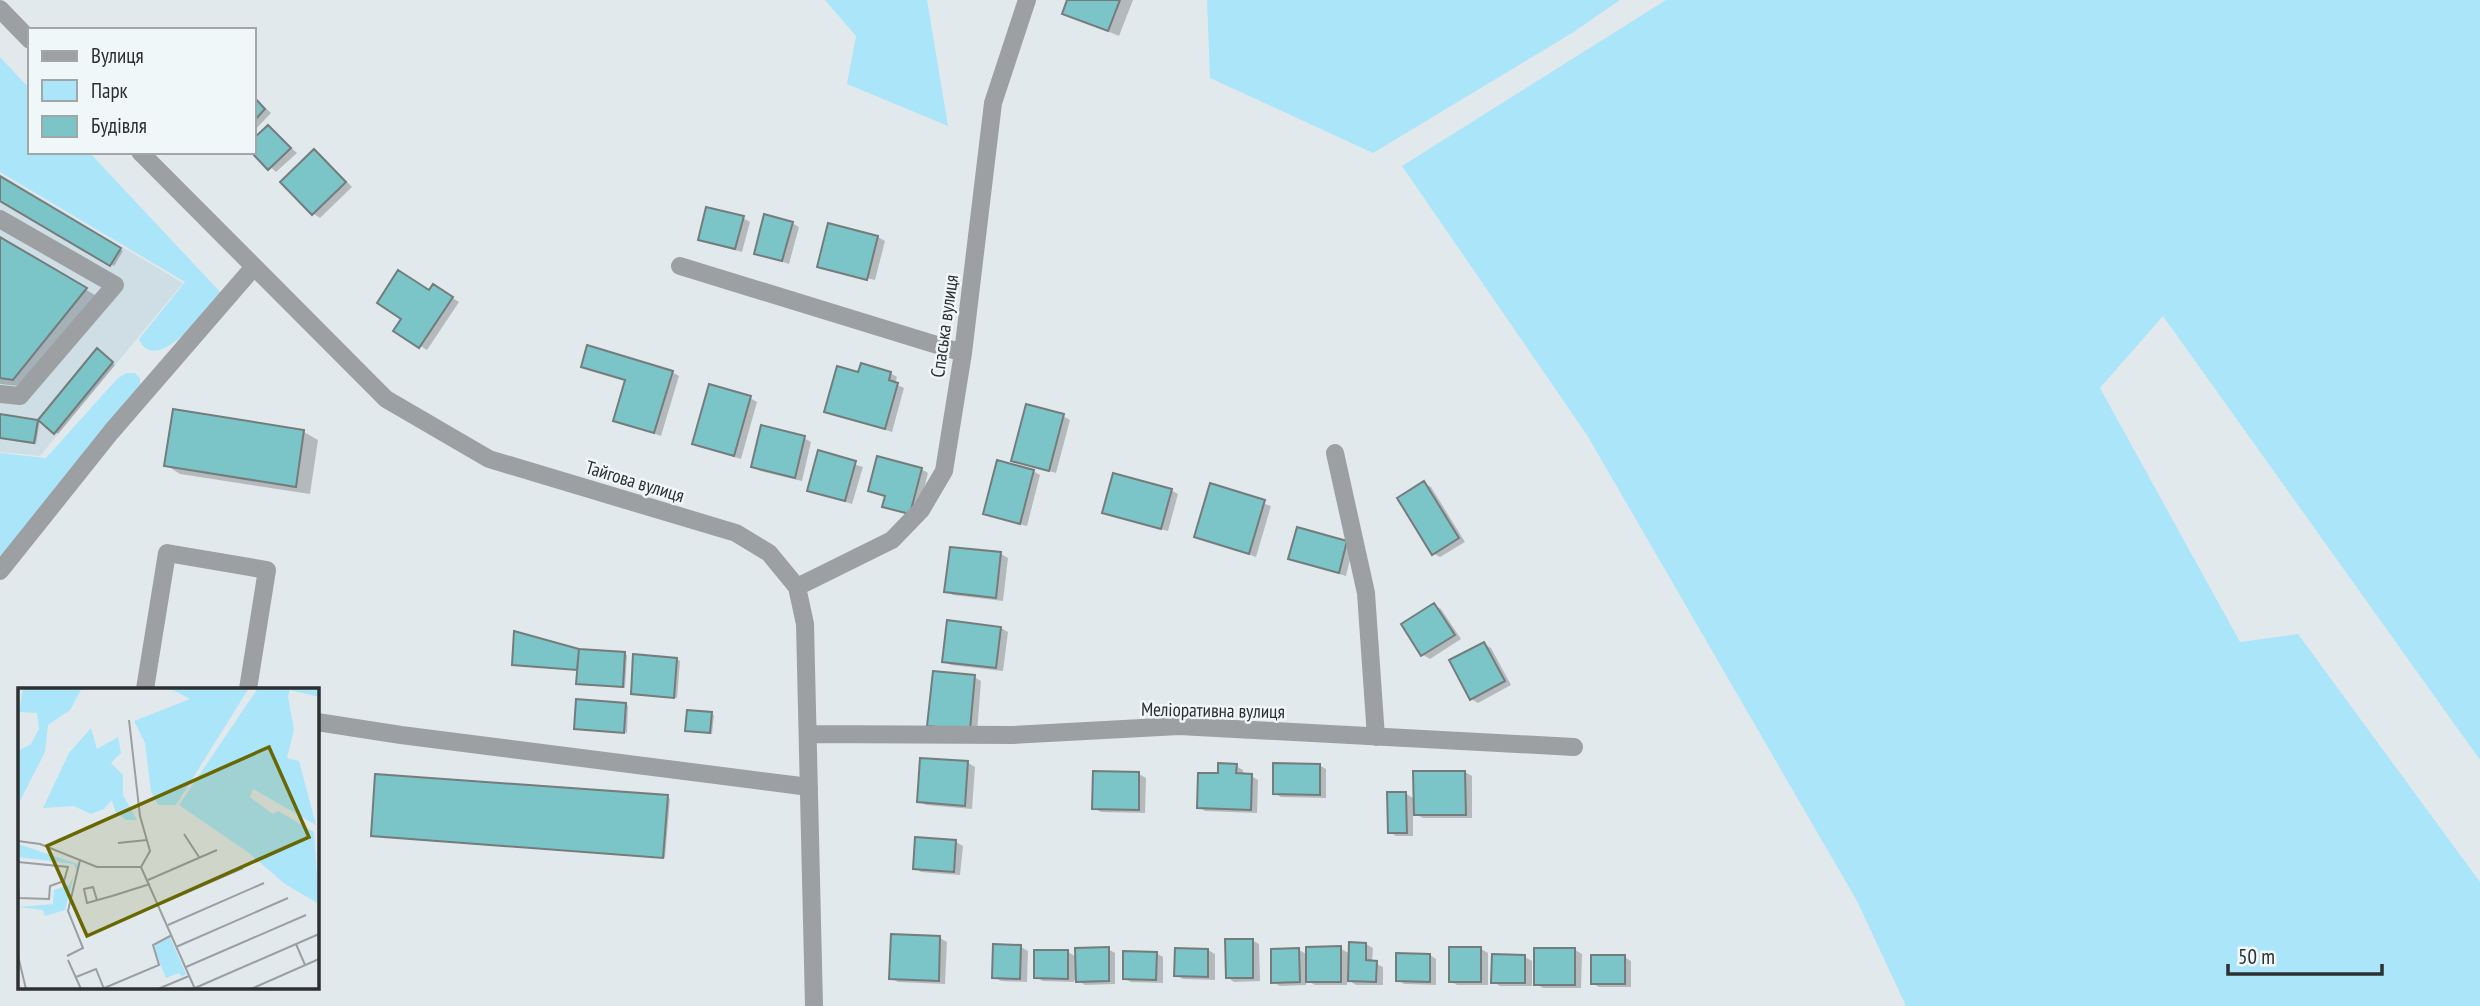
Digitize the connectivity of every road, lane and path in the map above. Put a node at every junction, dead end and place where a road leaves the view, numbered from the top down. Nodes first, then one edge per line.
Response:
1 (1027, 0) edge
2 (0, 9) edge
3 (28, 38) edge
4 (142, 154) edge
5 (0, 219) edge
6 (680, 266) dead end
7 (253, 268) junction
8 (963, 353) junction
9 (0, 394) edge
10 (1335, 453) dead end
11 (0, 571) edge
12 (797, 587) junction
13 (145, 688) edge
14 (248, 688) edge
15 (318, 722) edge
16 (808, 734) junction
17 (1377, 737) junction
18 (1574, 747) dead end
19 (809, 787) junction
20 (814, 1006) edge

1 - 8 street, Спаська вулиця
2 - 3 street
4 - 7 street, Тайгова вулиця
5 - 9 street
6 - 8 street
7 - 11 street
7 - 12 street, Тайгова вулиця
8 - 12 street, Спаська вулиця
10 - 17 street
12 - 16 street, Тайгова вулиця
13 - 14 street
15 - 19 street
16 - 17 street, Меліоративна вулиця
16 - 19 street, Тайгова вулиця
17 - 18 street, Меліоративна вулиця
19 - 20 street, Тайгова вулиця

